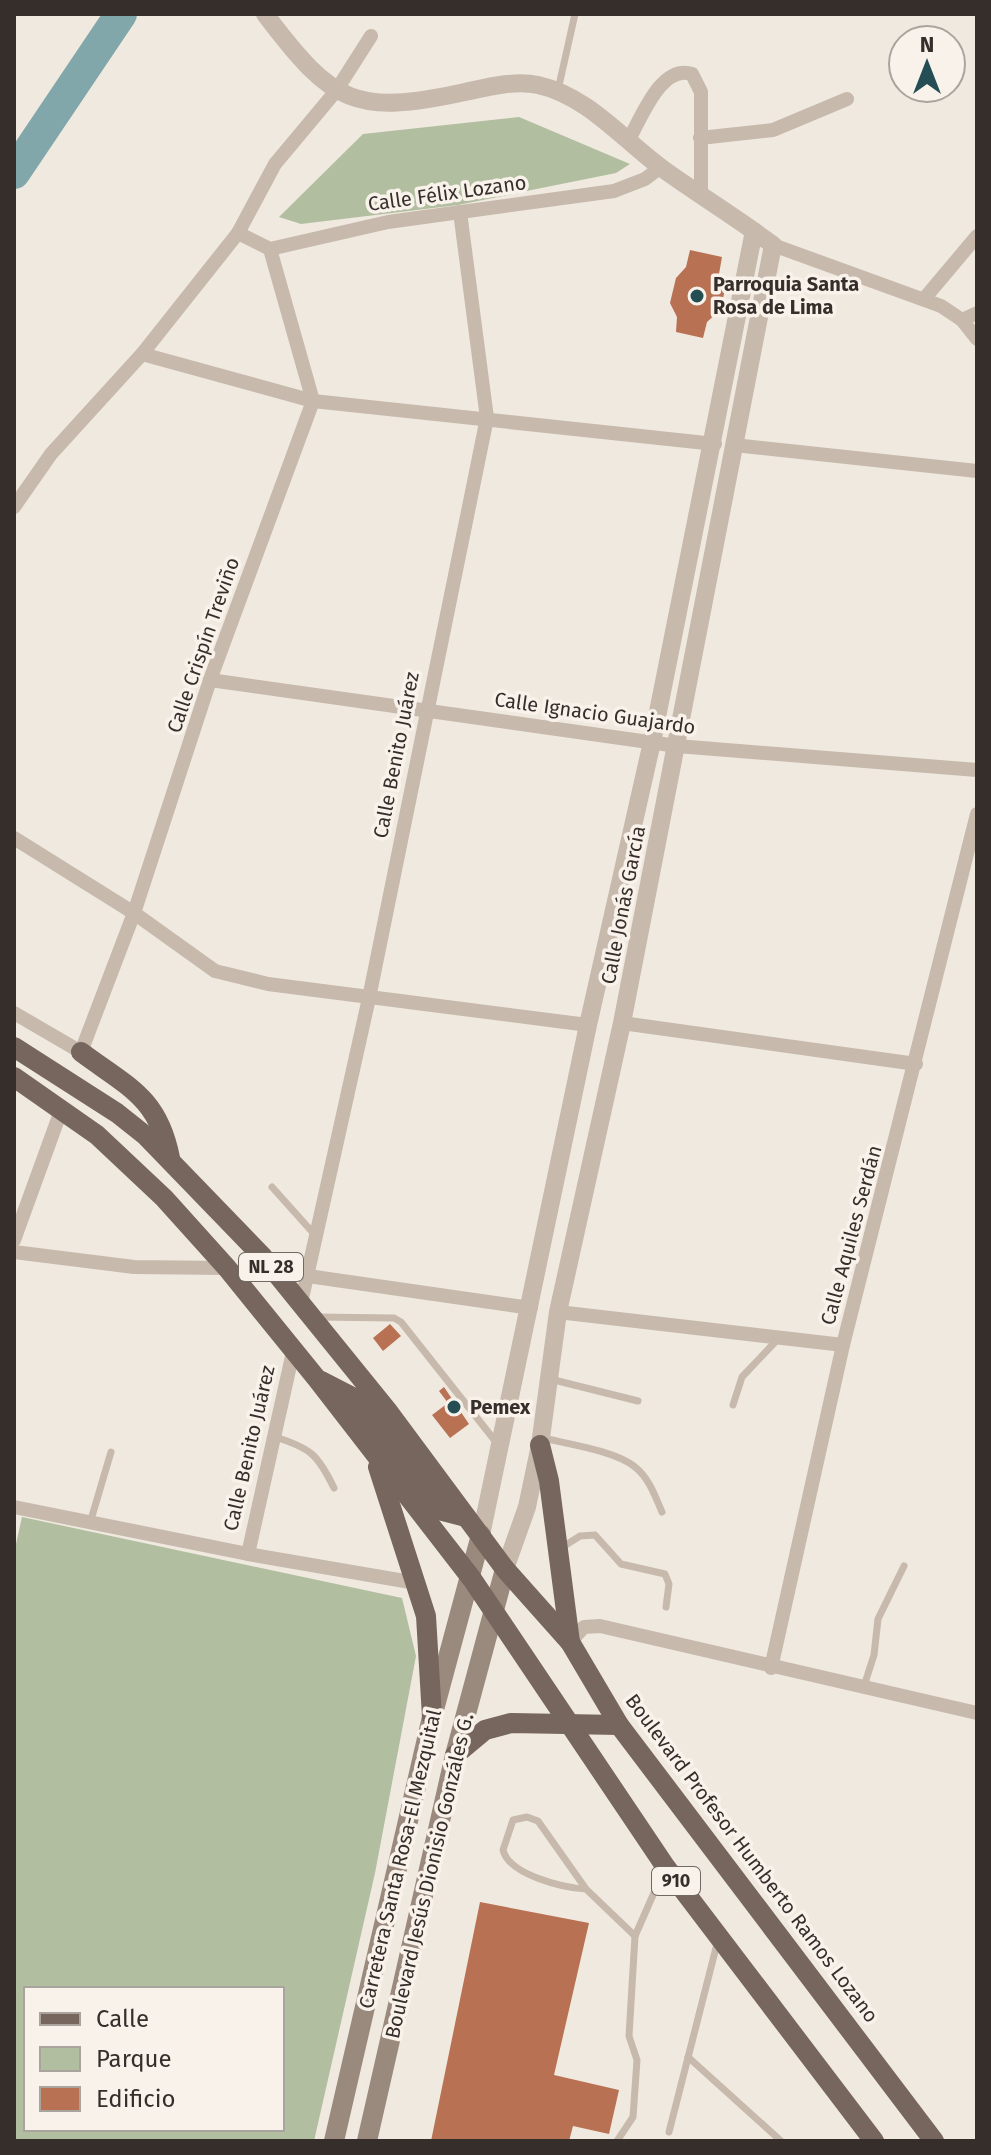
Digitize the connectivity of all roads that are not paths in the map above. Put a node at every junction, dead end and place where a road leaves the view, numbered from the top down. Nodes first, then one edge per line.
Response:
1 (265, 14) edge
2 (575, 14) edge
3 (371, 36) dead end
4 (336, 91) junction
5 (557, 92) junction
6 (847, 99) dead end
7 (700, 138) junction
8 (629, 139) junction
9 (661, 167) junction
10 (701, 193) junction
11 (460, 212) junction
12 (754, 231) junction
13 (238, 233) junction
14 (977, 236) edge
15 (773, 245) junction
16 (270, 249) junction
17 (924, 299) junction
18 (977, 313) edge
19 (962, 320) junction
20 (977, 339) edge
21 (142, 354) junction
22 (313, 401) junction
23 (487, 418) junction
24 (715, 444) junction
25 (734, 445) junction
26 (977, 471) edge
27 (14, 507) edge
28 (210, 680) junction
29 (427, 710) junction
30 (652, 742) junction
31 (677, 746) junction
32 (977, 770) edge
33 (977, 814) edge
34 (14, 838) edge
35 (134, 913) junction
36 (369, 998) junction
37 (14, 1013) edge
38 (622, 1023) junction
39 (588, 1025) junction
40 (14, 1047) edge
41 (81, 1052) junction
42 (916, 1064) junction
43 (14, 1077) edge
44 (62, 1108) junction
45 (170, 1158) junction
46 (272, 1187) dead end
47 (315, 1235) junction
48 (14, 1240) edge
49 (14, 1252) edge
50 (227, 1268) junction
51 (308, 1276) junction
52 (303, 1305) junction
53 (531, 1308) junction
54 (558, 1312) junction
55 (779, 1337) junction
56 (843, 1345) junction
57 (293, 1352) junction
58 (317, 1379) junction
59 (548, 1379) junction
60 (638, 1401) dead end
61 (733, 1405) dead end
62 (275, 1437) junction
63 (540, 1442) junction
64 (499, 1446) junction
65 (111, 1452) dead end
66 (373, 1452) junction
67 (334, 1488) dead end
68 (14, 1507) edge
69 (662, 1512) dead end
70 (466, 1517) junction
71 (90, 1523) junction
72 (481, 1535) junction
73 (559, 1548) junction
74 (248, 1554) junction
75 (904, 1566) dead end
76 (505, 1569) junction
77 (472, 1579) junction
78 (416, 1583) junction
79 (666, 1607) dead end
80 (493, 1611) junction
81 (570, 1642) junction
82 (771, 1668) junction
83 (864, 1688) junction
84 (977, 1713) edge
85 (432, 1717) junction
86 (619, 1725) junction
87 (568, 1726) junction
88 (455, 1755) junction
89 (665, 1866) junction
90 (586, 1889) junction
91 (635, 1936) junction
92 (719, 1937) junction
93 (688, 2057) junction
94 (669, 2132) dead end
95 (334, 2141) edge
96 (367, 2141) edge
97 (617, 2141) edge
98 (781, 2141) edge
99 (874, 2141) edge
100 (934, 2141) edge

1 - 4 street
2 - 5 lane
3 - 4 street
4 - 5 street
4 - 13 street
5 - 8 street
6 - 7 street
7 - 8 street
7 - 10 street
8 - 9 street
9 - 10 street
9 - 11 street, Calle Félix Lozano
10 - 12 street
11 - 16 street, Calle Félix Lozano
11 - 23 street, Calle Benito Juárez
12 - 15 street
12 - 24 street, Calle Jonás García
13 - 16 street
13 - 21 street
14 - 17 street
15 - 17 street
15 - 25 street, Calle Jonás García
16 - 22 street
17 - 19 street
18 - 19 street
19 - 20 street
21 - 22 street
21 - 27 street
22 - 23 street
22 - 28 street, Calle Crispín Treviño
23 - 24 street
23 - 29 street, Calle Benito Juárez
24 - 30 street, Calle Jonás García
25 - 26 street
25 - 31 street, Calle Jonás García
28 - 29 street, Calle Ignacio Guajardo
28 - 35 street, Calle Crispín Treviño
29 - 30 street, Calle Ignacio Guajardo
29 - 36 street, Calle Benito Juárez
30 - 31 street, Calle Ignacio Guajardo
30 - 39 street, Calle Jonás García
31 - 32 street, Calle Ignacio Guajardo
31 - 38 street, Calle Jonás García
33 - 42 street, Calle Aquiles Serdán
34 - 35 street
35 - 36 street
35 - 41 street, Calle Crispín Treviño
36 - 39 street
36 - 47 street, Calle Benito Juárez
37 - 41 street
38 - 42 street
38 - 54 street, Calle Jonás García
39 - 53 street, Calle Jonás García
40 - 45 main road, Boulevard Profesor Humberto Ramos Lozano / NL 28
41 - 45 main road
42 - 56 street, Calle Aquiles Serdán
43 - 44 main road, NL 28
44 - 48 street
44 - 50 main road, NL 28
45 - 52 main road, Boulevard Profesor Humberto Ramos Lozano / NL 28
46 - 47 lane
47 - 51 street, Calle Benito Juárez
49 - 50 street
50 - 52 main road
50 - 57 main road, NL 28
51 - 52 street, Calle Benito Juárez
51 - 53 street
52 - 64 lane
52 - 70 main road, Boulevard Profesor Humberto Ramos Lozano / NL 28
53 - 64 street, Calle Jonás García
54 - 55 street
54 - 59 street, Calle Jonás García
55 - 56 street
55 - 61 lane
56 - 82 street, Calle Aquiles Serdán
57 - 58 main road, NL 28
57 - 62 street, Calle Benito Juárez
58 - 66 main road, NL 28
58 - 70 main road
59 - 60 lane
59 - 63 street, Calle Jonás García
62 - 67 lane
62 - 74 street, Calle Benito Juárez
63 - 69 lane
63 - 73 main road
63 - 76 street, Calle Jonás García
64 - 72 street, Calle Jonás García
65 - 71 lane
66 - 77 main road, NL 28
66 - 78 main road
68 - 71 street
70 - 72 main road, Boulevard Profesor Humberto Ramos Lozano / NL 28
71 - 74 street
72 - 76 main road, Boulevard Profesor Humberto Ramos Lozano / NL 28
72 - 77 main road, Carretera Santa Rosa-El Mezquital
73 - 79 lane
73 - 81 main road
74 - 78 street
75 - 83 lane
76 - 80 main road, Boulevard Jesús Dionisio Gonzáles G.
76 - 81 main road, Boulevard Profesor Humberto Ramos Lozano / 910
77 - 80 main road, NL 28
77 - 85 main road, Carretera Santa Rosa-El Mezquital
78 - 85 main road
80 - 87 main road, 910
80 - 88 main road, Boulevard Jesús Dionisio Gonzáles G.
81 - 82 street
81 - 86 main road, Boulevard Profesor Humberto Ramos Lozano / 910
82 - 83 street
83 - 84 street
85 - 95 main road, Carretera Santa Rosa-El Mezquital
86 - 87 main road
86 - 100 main road, Boulevard Profesor Humberto Ramos Lozano / 910
87 - 88 main road
87 - 89 main road, 910
88 - 96 main road, Boulevard Jesús Dionisio Gonzáles G.
89 - 91 lane
89 - 92 main road, 910
90 - 90 lane
90 - 91 lane
91 - 97 lane
92 - 93 lane
92 - 99 main road, 910
93 - 94 lane
93 - 98 lane

